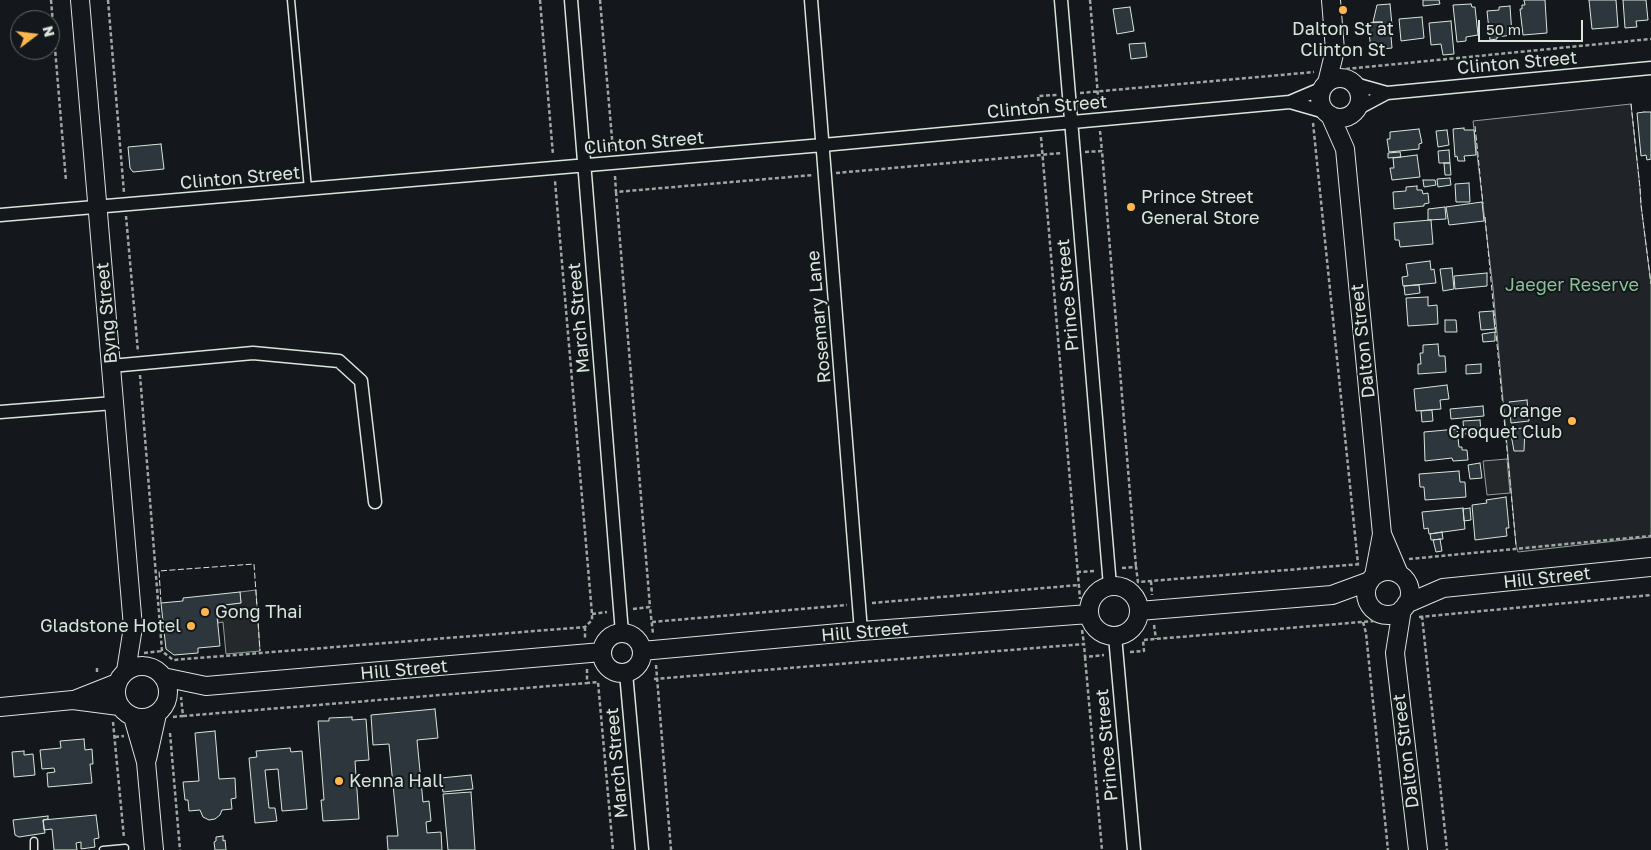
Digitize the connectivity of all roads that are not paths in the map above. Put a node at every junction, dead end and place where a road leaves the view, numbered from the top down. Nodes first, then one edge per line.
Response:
1 (80, 0) edge
2 (291, 0) edge
3 (571, 0) edge
4 (811, 0) edge
5 (1060, 0) edge
6 (1331, 0) edge
7 (1651, 68) edge
8 (1334, 81) junction
9 (1387, 93) junction
10 (1290, 102) junction
11 (1356, 111) junction
12 (1322, 112) junction
13 (1071, 123) junction
14 (823, 145) junction
15 (1345, 149) junction
16 (584, 165) junction
17 (308, 190) junction
18 (98, 207) junction
19 (0, 215) edge
20 (111, 366) junction
21 (114, 403) junction
22 (0, 412) edge
23 (375, 502) dead end
24 (1651, 568) edge
25 (1386, 572) junction
26 (1110, 586) junction
27 (1443, 588) junction
28 (1332, 595) junction
29 (1139, 610) junction
30 (1403, 610) junction
31 (1085, 614) junction
32 (1373, 615) junction
33 (133, 627) junction
34 (862, 631) junction
35 (622, 633) junction
36 (1115, 645) junction
37 (649, 651) junction
38 (1395, 653) junction
39 (594, 654) junction
40 (156, 672) junction
41 (626, 673) junction
42 (122, 677) junction
43 (206, 686) junction
44 (73, 700) junction
45 (0, 707) edge
46 (162, 708) junction
47 (116, 714) junction
48 (133, 718) junction
49 (146, 762) junction
50 (34, 841) dead end
51 (125, 848) road end
52 (34, 850) edge
53 (103, 850) edge
54 (154, 850) edge
55 (642, 850) edge
56 (1134, 850) edge
57 (1418, 850) edge

1 - 18 main road, Byng Street
2 - 17 lane
3 - 16 street, March Street
4 - 14 street, Rosemary Lane
5 - 13 street, Prince Street
6 - 8 main road
7 - 9 street, Clinton Street
8 - 9 street, Clinton Street
8 - 10 street, Clinton Street
8 - 11 main road
8 - 12 main road
9 - 11 street, Clinton Street
10 - 12 street, Clinton Street
10 - 13 street, Clinton Street
11 - 12 main road
11 - 15 main road, Dalton Street
12 - 15 main road, Dalton Street
13 - 14 street, Clinton Street
13 - 26 street, Prince Street
14 - 16 street, Clinton Street
14 - 34 street, Rosemary Lane
15 - 25 main road, Dalton Street
16 - 17 street, Clinton Street
16 - 35 street, March Street
17 - 18 street, Clinton Street
18 - 19 street, Clinton Street
18 - 20 main road, Byng Street
20 - 21 main road, Byng Street
20 - 23 street
21 - 22 street
21 - 33 main road, Byng Street
24 - 27 main road, Hill Street
25 - 27 main road, Hill Street
25 - 28 main road
25 - 30 main road, Dalton Street
25 - 32 main road
26 - 29 main road
26 - 31 main road
27 - 30 main road, Hill Street
28 - 29 main road
28 - 32 main road
29 - 36 main road
30 - 32 main road, Hill Street
30 - 38 main road, Dalton Street
31 - 34 main road, Hill Street
31 - 36 main road
32 - 38 main road, Dalton Street
33 - 40 main road, Byng Street
33 - 42 main road, Byng Street
34 - 37 main road, Hill Street
35 - 37 main road
35 - 39 main road
36 - 56 street, Prince Street
37 - 41 main road
38 - 57 main road, Dalton Street
39 - 41 main road
39 - 43 main road, Hill Street
40 - 42 main road
40 - 43 main road, Hill Street
40 - 46 main road
41 - 55 street, March Street
42 - 44 main road
42 - 47 main road
43 - 46 main road, Hill Street
44 - 45 main road
44 - 47 main road
46 - 48 main road
46 - 49 main road
47 - 48 main road
48 - 49 main road
49 - 54 main road
50 - 52 lane
51 - 53 lane

